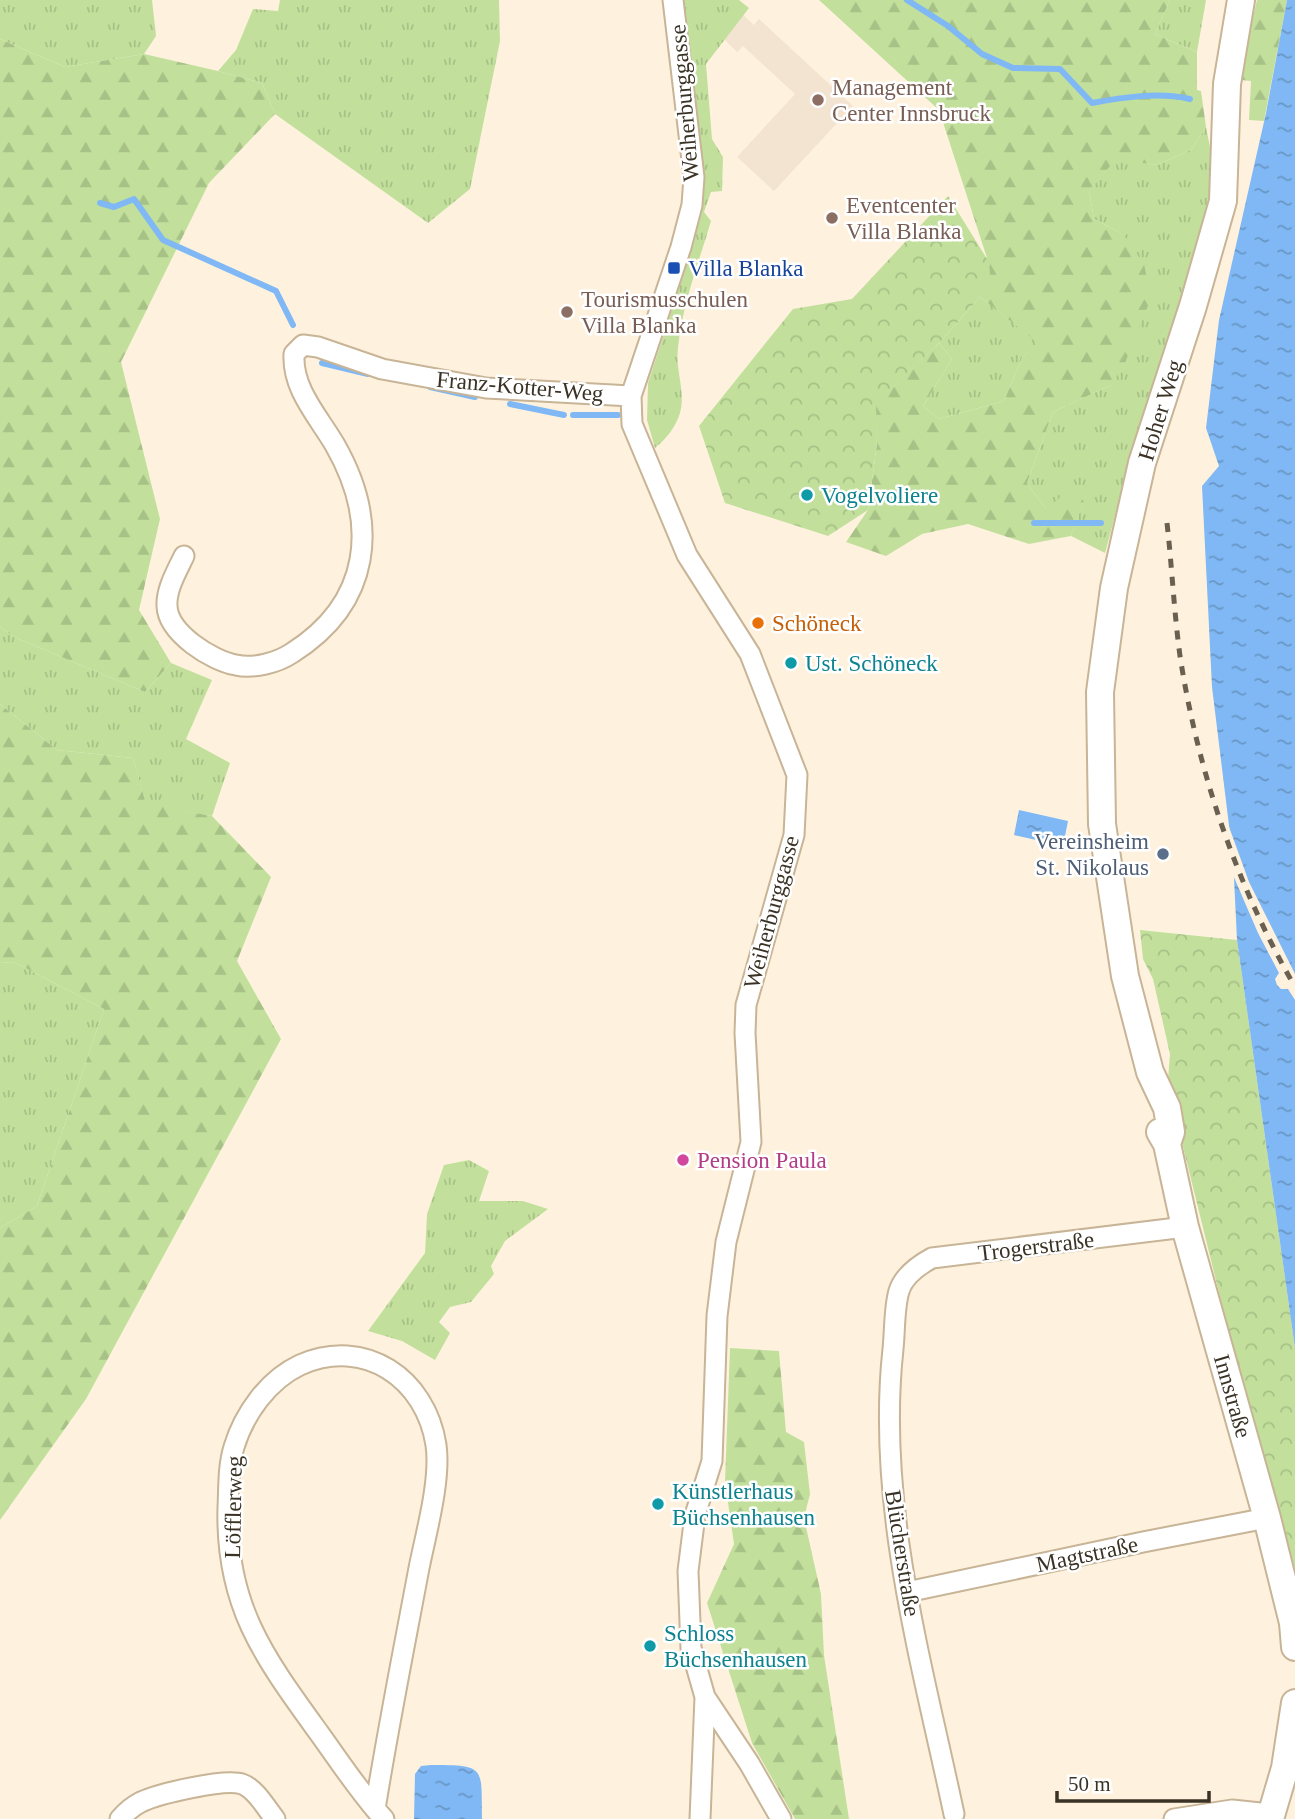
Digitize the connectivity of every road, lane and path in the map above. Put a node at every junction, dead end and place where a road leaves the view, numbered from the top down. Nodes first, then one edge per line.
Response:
1 (674, 0) edge
2 (1241, 0) edge
3 (631, 396) junction
4 (184, 556) dead end
5 (1102, 824) joint
6 (1185, 1227) junction
7 (900, 1289) joint
8 (1267, 1518) junction
9 (907, 1592) junction
10 (1295, 1647) edge
11 (705, 1697) junction
12 (1295, 1703) edge
13 (380, 1814) edge
14 (954, 1814) dead end
15 (1270, 1816) edge
16 (120, 1819) edge
17 (275, 1819) edge
18 (700, 1819) edge
19 (781, 1819) edge
20 (1174, 1819) edge

1 - 3 street, Weiherburggasse
2 - 5 street, Hoher Weg
3 - 4 street, Franz-Kotter-Weg
3 - 11 street, Weiherburggasse
5 - 6 street, Innstraße
6 - 7 street, Trogerstraße
6 - 8 street, Innstraße
7 - 9 street, Blücherstraße
8 - 9 street, Magtstraße
8 - 10 street, Innstraße
9 - 14 street, Blücherstraße
11 - 18 street, Weiherburggasse
11 - 19 street, Weiherburggasse
12 - 15 street
13 - 13 street, Löfflerweg
15 - 20 street
16 - 17 street

